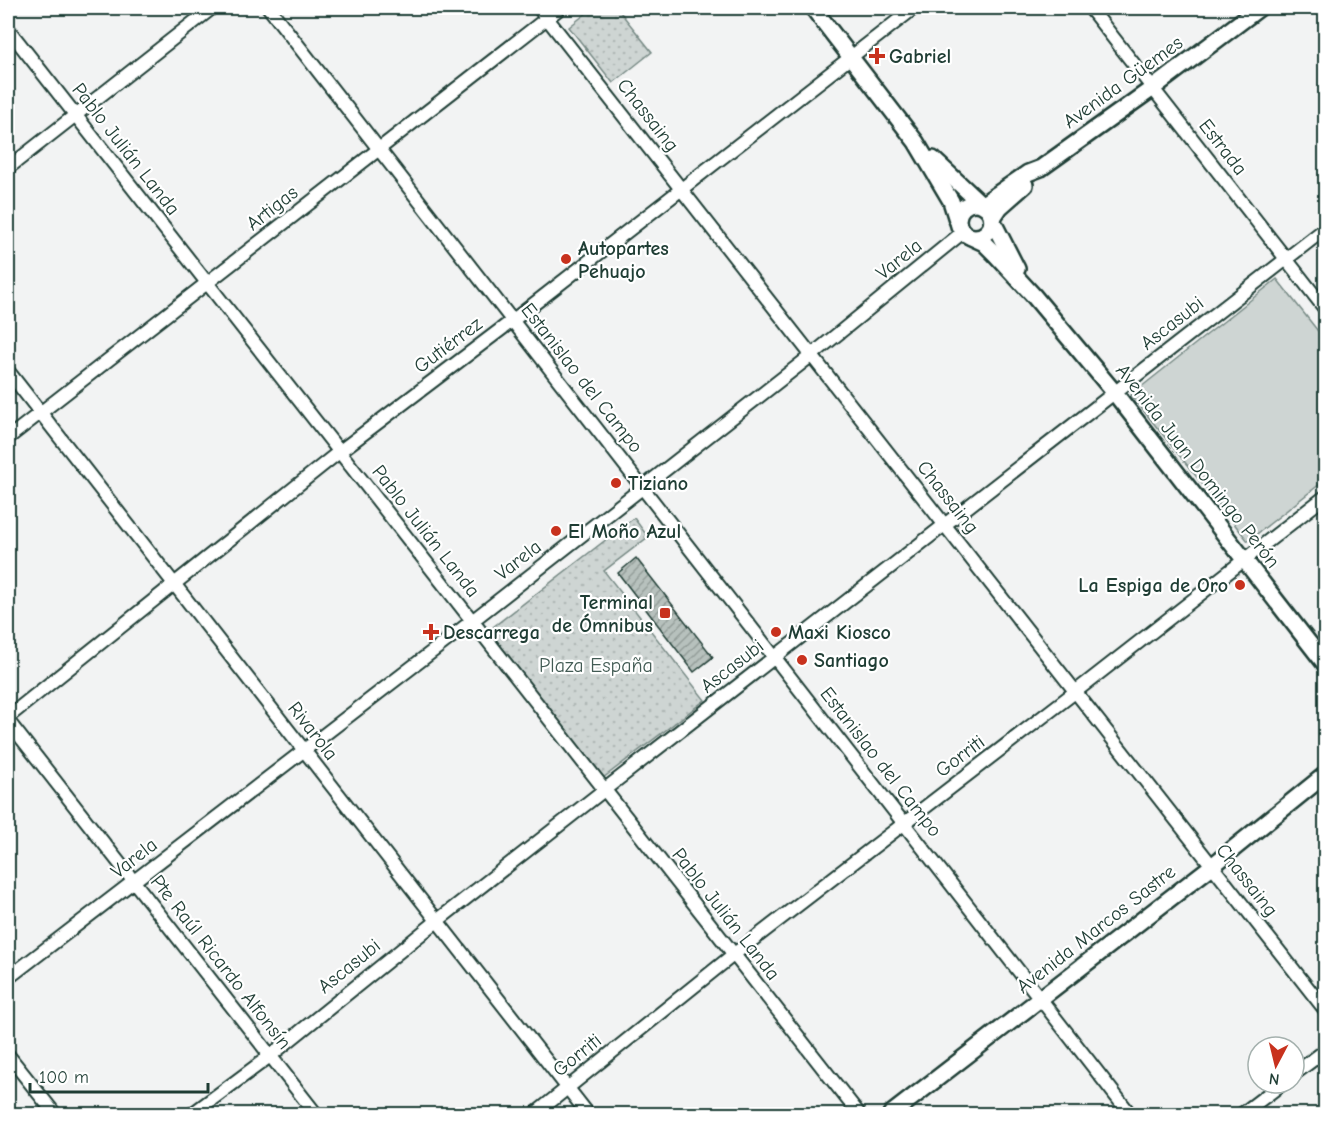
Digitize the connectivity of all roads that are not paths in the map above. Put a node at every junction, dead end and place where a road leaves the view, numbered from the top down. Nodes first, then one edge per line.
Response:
1 (212, 8) edge
2 (269, 8) edge
3 (560, 8) edge
4 (813, 8) edge
5 (914, 8) edge
6 (1090, 8) edge
7 (1259, 8) edge
8 (543, 13) edge
9 (8, 29) edge
10 (851, 56) junction
11 (1153, 88) junction
12 (75, 115) junction
13 (916, 142) junction
14 (379, 150) junction
15 (8, 168) edge
16 (1041, 168) junction
17 (681, 188) junction
18 (982, 204) junction
19 (992, 219) junction
20 (1326, 228) edge
21 (964, 230) junction
22 (1285, 258) junction
23 (207, 283) junction
24 (1033, 295) junction
25 (1326, 310) edge
26 (512, 321) junction
27 (812, 355) junction
28 (8, 371) edge
29 (1114, 392) junction
30 (40, 412) junction
31 (8, 438) edge
32 (339, 452) junction
33 (643, 487) junction
34 (1326, 496) edge
35 (944, 524) junction
36 (1245, 560) junction
37 (175, 585) junction
38 (472, 621) junction
39 (775, 657) junction
40 (1326, 665) edge
41 (1076, 692) junction
42 (8, 719) edge
43 (303, 751) junction
44 (1326, 774) edge
45 (604, 790) junction
46 (904, 823) junction
47 (1212, 866) junction
48 (134, 883) junction
49 (436, 921) junction
50 (733, 955) junction
51 (8, 978) edge
52 (1039, 999) junction
53 (1326, 1011) edge
54 (1326, 1050) edge
55 (8, 1055) edge
56 (270, 1056) junction
57 (1306, 1065) edge
58 (567, 1088) junction
59 (1267, 1095) edge
60 (55, 1114) edge
61 (192, 1114) edge
62 (316, 1114) edge
63 (535, 1114) edge
64 (588, 1114) edge
65 (859, 1114) edge
66 (891, 1114) edge
67 (1130, 1114) edge
68 (1242, 1114) edge

1 - 12 street
2 - 14 street, Estanislao del Campo
3 - 8 street, Artigas
4 - 10 main road
5 - 10 street, Gutiérrez
6 - 11 street, Estrada
7 - 11 main road, Avenida Güemes
8 - 14 street, Artigas
8 - 17 street, Chassaing
9 - 12 street, Pablo Julián Landa
10 - 13 main road
10 - 17 street, Gutiérrez
11 - 16 main road, Avenida Güemes
11 - 22 street, Estrada
12 - 15 street
12 - 23 street, Pablo Julián Landa
13 - 18 main road
13 - 21 main road
14 - 23 street, Artigas
14 - 26 street, Estanislao del Campo
16 - 18 main road, Avenida Güemes
16 - 19 main road, Avenida Güemes
17 - 26 street, Gutiérrez
17 - 27 street, Chassaing
18 - 19 main road
18 - 21 main road
19 - 21 main road
19 - 24 main road, Avenida Juan Domingo Perón
20 - 22 street, Ascasubi
21 - 24 main road, Avenida Juan Domingo Perón
21 - 27 street, Varela
22 - 25 street, Estrada
22 - 29 street, Ascasubi
23 - 30 street, Artigas
23 - 32 street, Pablo Julián Landa
24 - 29 main road, Avenida Juan Domingo Perón
26 - 32 street, Gutiérrez
26 - 33 street, Estanislao del Campo
27 - 33 street, Varela
27 - 35 street, Chassaing
28 - 30 street, Rivarola
29 - 35 street, Ascasubi
29 - 36 main road, Avenida Juan Domingo Perón
30 - 31 street, Artigas
30 - 37 street, Rivarola
32 - 37 street, Gutiérrez
32 - 38 street, Pablo Julián Landa
33 - 38 street, Varela
33 - 39 street, Estanislao del Campo
34 - 36 street, Gorriti
35 - 39 street, Ascasubi
35 - 41 street, Chassaing
36 - 40 main road, Avenida Juan Domingo Perón
36 - 41 street, Gorriti
37 - 42 street, Gutiérrez
37 - 43 street, Rivarola
38 - 43 street, Varela
38 - 45 street, Pablo Julián Landa
39 - 45 street, Ascasubi
39 - 46 street, Estanislao del Campo
41 - 46 street, Gorriti
41 - 47 street, Chassaing
42 - 48 street, Pte Raúl Ricardo Alfonsín
43 - 48 street, Varela
43 - 49 street, Rivarola
44 - 47 main road, Avenida Marcos Sastre
45 - 49 street, Ascasubi
45 - 50 street, Pablo Julián Landa
46 - 50 street, Gorriti
46 - 52 street, Estanislao del Campo
47 - 52 main road, Avenida Marcos Sastre
47 - 53 street, Chassaing
48 - 51 street, Varela
48 - 56 street, Pte Raúl Ricardo Alfonsín
49 - 56 street, Ascasubi
49 - 58 street, Rivarola
50 - 58 street, Gorriti
50 - 65 street, Pablo Julián Landa
52 - 66 main road, Avenida Marcos Sastre
52 - 67 street, Estanislao del Campo
54 - 57 street
55 - 60 street
56 - 61 street, Ascasubi
56 - 62 street, Pte Raúl Ricardo Alfonsín
58 - 63 street, Gorriti
58 - 64 street, Rivarola
59 - 68 street

